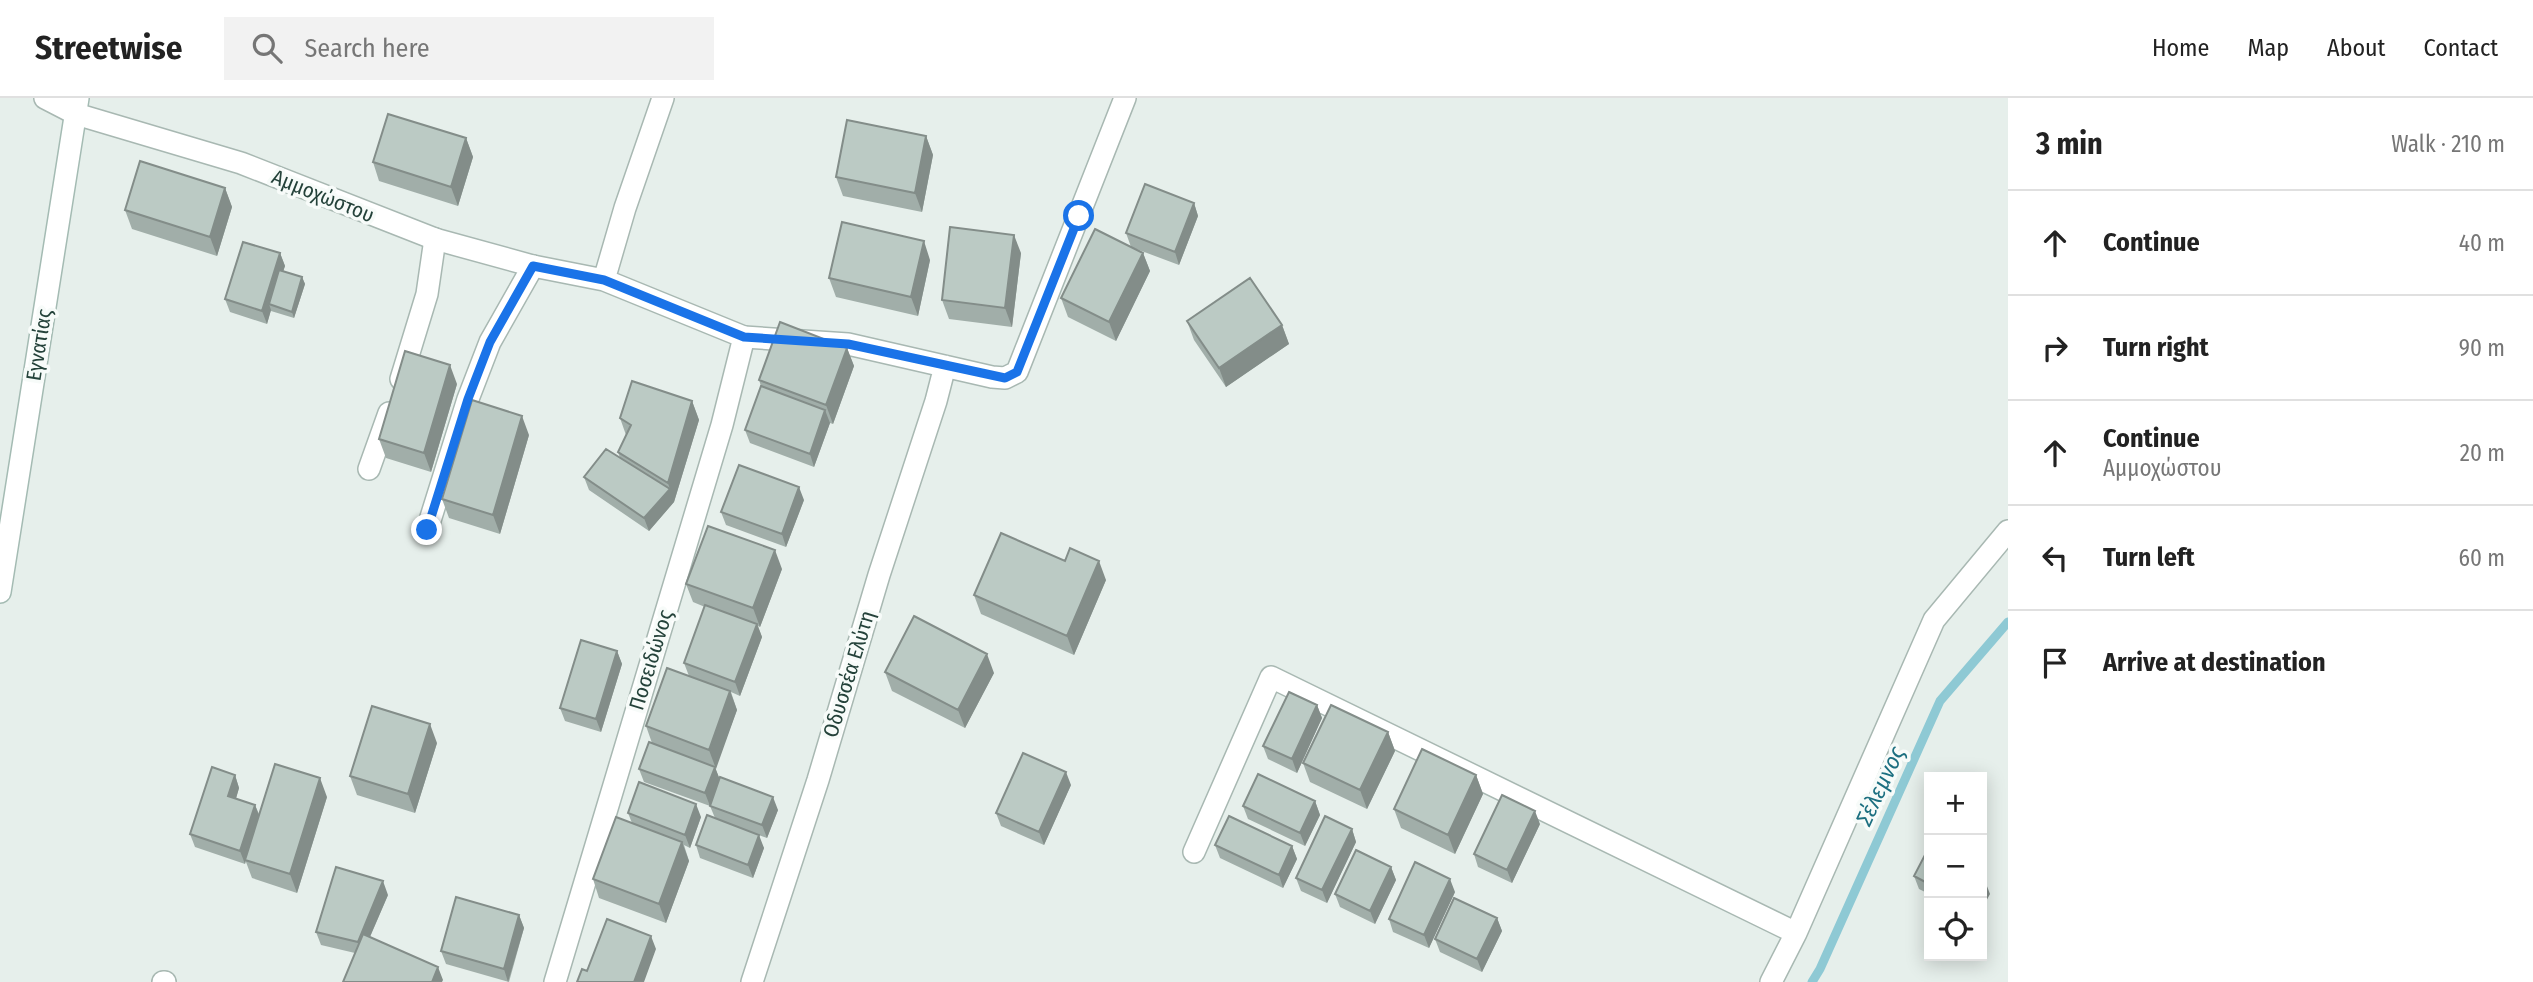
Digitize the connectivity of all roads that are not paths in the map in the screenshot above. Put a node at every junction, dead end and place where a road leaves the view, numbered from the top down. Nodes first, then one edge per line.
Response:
1 (45, 98) edge
2 (663, 98) edge
3 (1125, 98) edge
4 (77, 106) edge
5 (435, 239) junction
6 (533, 266) junction
7 (604, 280) junction
8 (744, 337) junction
9 (945, 366) junction
10 (369, 469) dead end
11 (427, 530) dead end
12 (2008, 531) edge
13 (0, 592) edge
14 (1194, 852) dead end
15 (1796, 933) junction
16 (555, 982) edge
17 (752, 982) edge
18 (1771, 982) edge

1 - 4 street, Αμμοχώστου
2 - 7 street
3 - 9 street, Αμμοχώστου
4 - 5 street, Αμμοχώστου
4 - 13 street, Εγνατίας
5 - 6 street, Αμμοχώστου
5 - 10 street
6 - 7 street, Αμμοχώστου
6 - 11 street
7 - 8 street, Αμμοχώστου
8 - 9 street, Αμμοχώστου
8 - 16 street, Ποσειδώνος
9 - 17 street, Οδυσσέα Ελύτη
12 - 15 street
14 - 15 street
15 - 18 street

